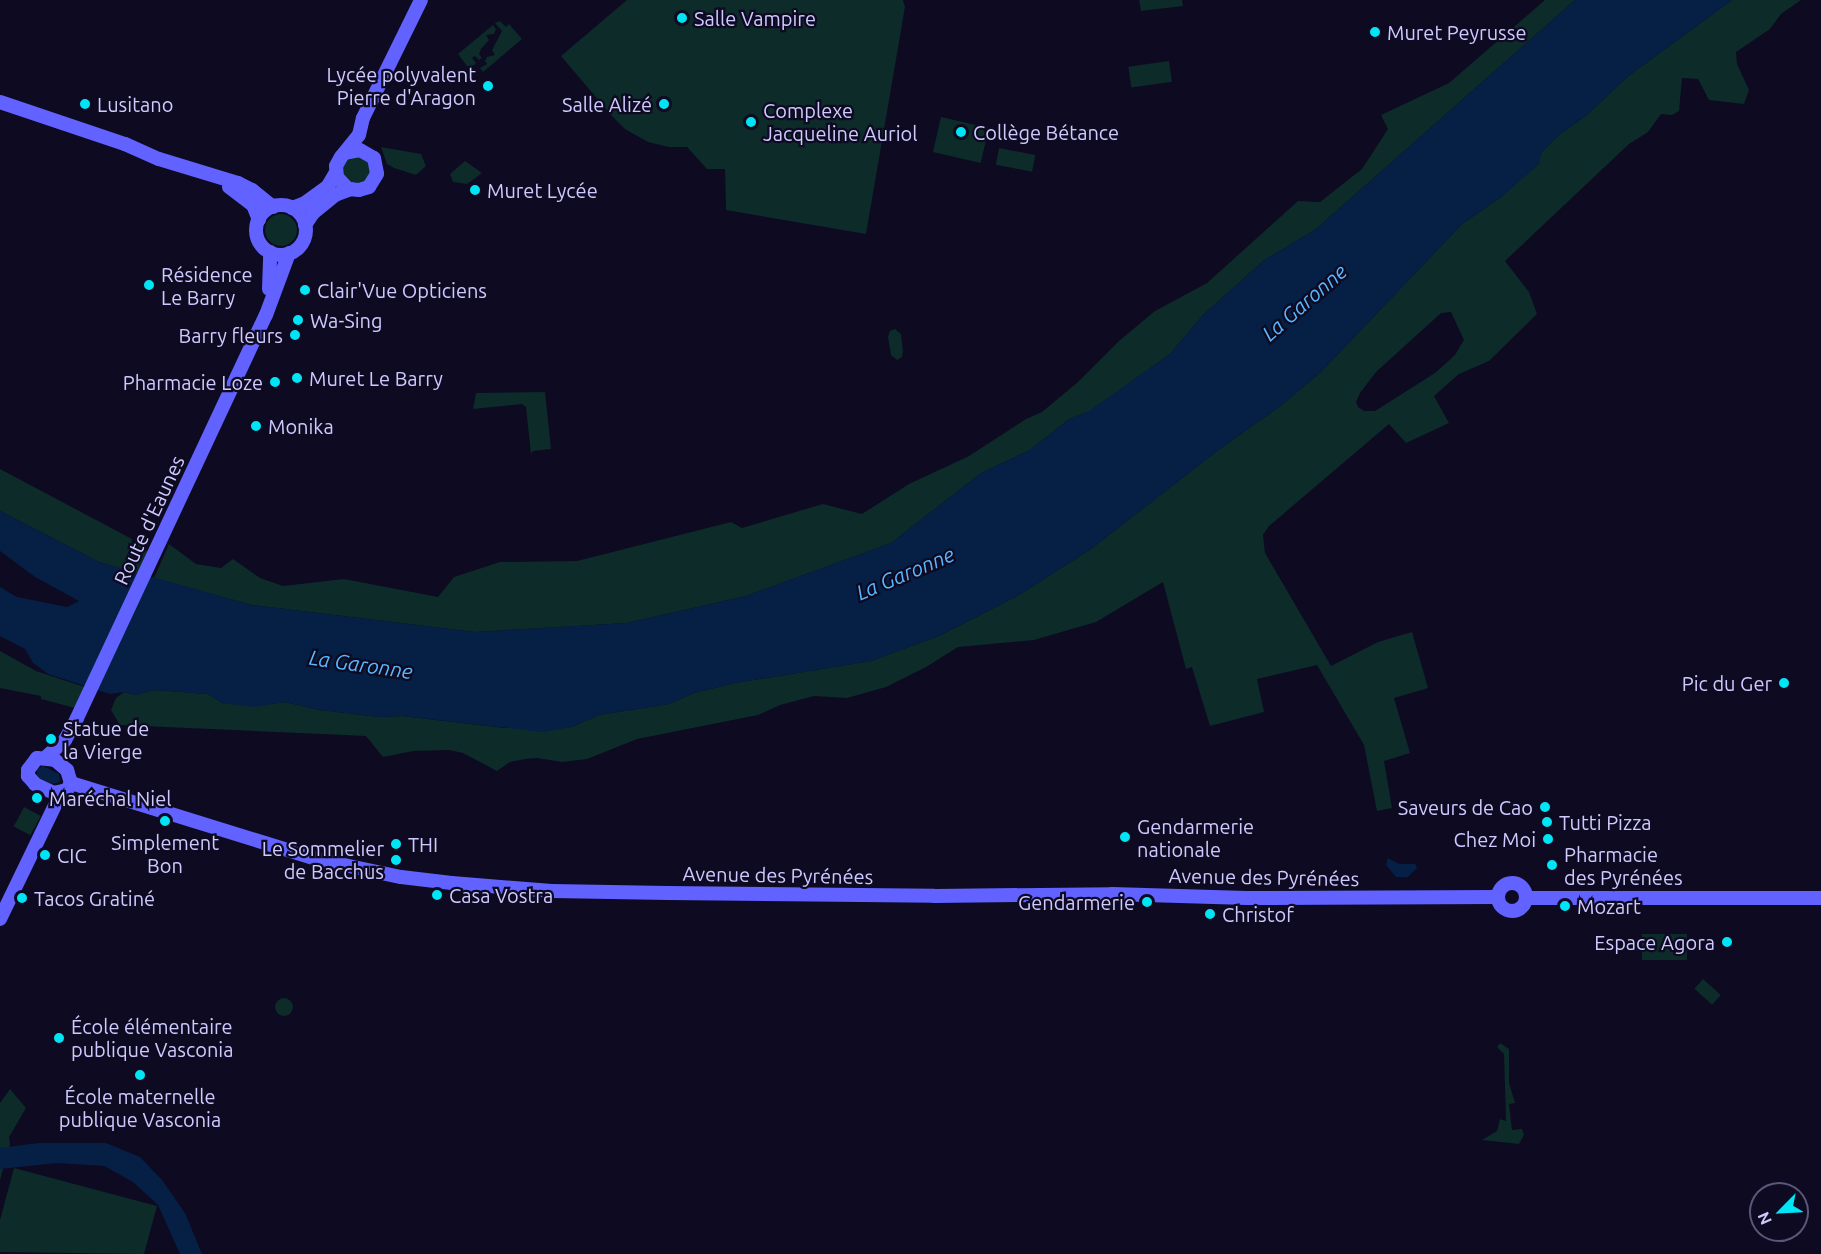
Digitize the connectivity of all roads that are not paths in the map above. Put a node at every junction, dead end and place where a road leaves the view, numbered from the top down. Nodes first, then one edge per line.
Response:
1 (421, 0) edge
2 (0, 102) edge
3 (370, 110) junction
4 (345, 153) junction
5 (374, 158) junction
6 (336, 172) junction
7 (218, 178) junction
8 (351, 189) junction
9 (273, 207) junction
10 (292, 208) junction
11 (259, 219) junction
12 (305, 225) junction
13 (270, 252) junction
14 (289, 253) junction
15 (266, 315) junction
16 (65, 740) junction
17 (45, 758) junction
18 (64, 767) junction
19 (61, 789) junction
20 (1498, 897) junction
21 (1527, 898) junction
22 (1821, 898) edge
23 (0, 919) edge

1 - 3 main road
2 - 7 main road
3 - 4 main road
3 - 5 main road
4 - 5 main road
4 - 6 main road
5 - 8 main road
6 - 8 main road
6 - 10 main road
7 - 9 main road
7 - 11 main road
8 - 12 main road
9 - 10 main road
9 - 11 main road
10 - 12 main road
11 - 13 main road
12 - 14 main road
13 - 14 main road
13 - 15 main road, Route d'Eaunes
14 - 15 main road, Route d'Eaunes
15 - 16 main road, Route d'Eaunes
16 - 17 main road, Route d'Eaunes
16 - 18 main road, Route d'Eaunes
17 - 18 main road
17 - 19 main road, Route d'Eaunes
18 - 19 main road
19 - 20 main road, Avenue des Pyrénées
19 - 23 main road
20 - 21 main road
20 - 21 main road
21 - 22 main road

